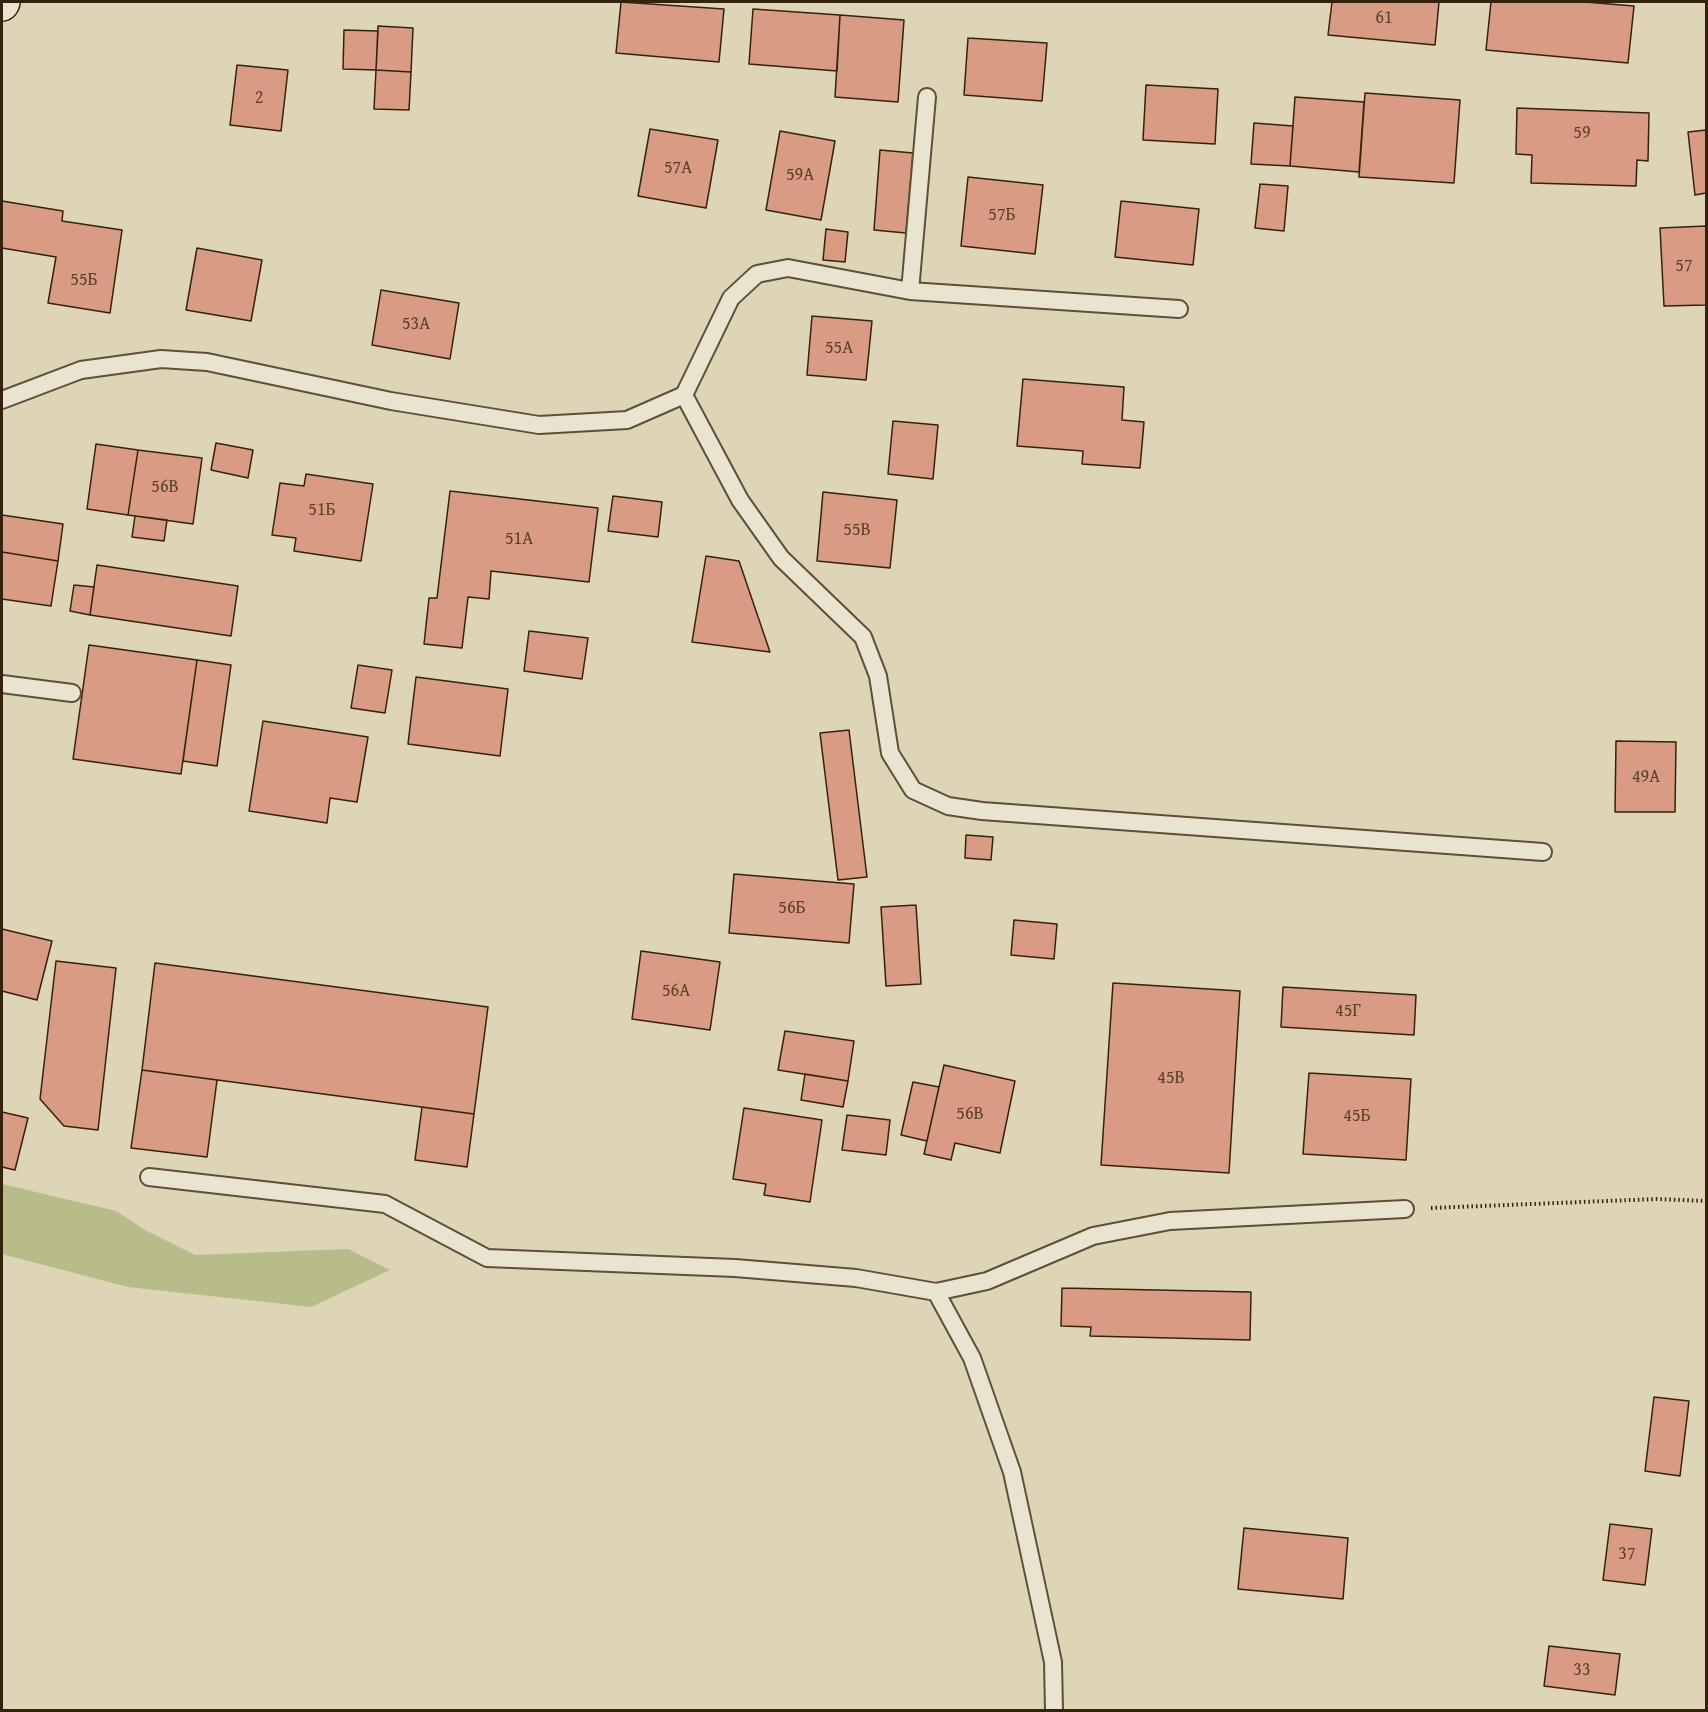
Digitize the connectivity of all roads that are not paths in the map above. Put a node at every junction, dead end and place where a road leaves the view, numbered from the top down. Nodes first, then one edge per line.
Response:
1 (927, 97) dead end
2 (910, 291) junction
3 (1179, 309) dead end
4 (684, 395) junction
5 (2, 400) edge
6 (2, 684) edge
7 (72, 693) dead end
8 (1543, 852) dead end
9 (149, 1177) dead end
10 (1405, 1209) road end
11 (936, 1292) junction
12 (1054, 1710) edge

1 - 2 lane
2 - 3 lane
2 - 4 lane
4 - 5 lane
4 - 8 lane
6 - 7 lane
9 - 11 lane
10 - 11 lane
11 - 12 lane

